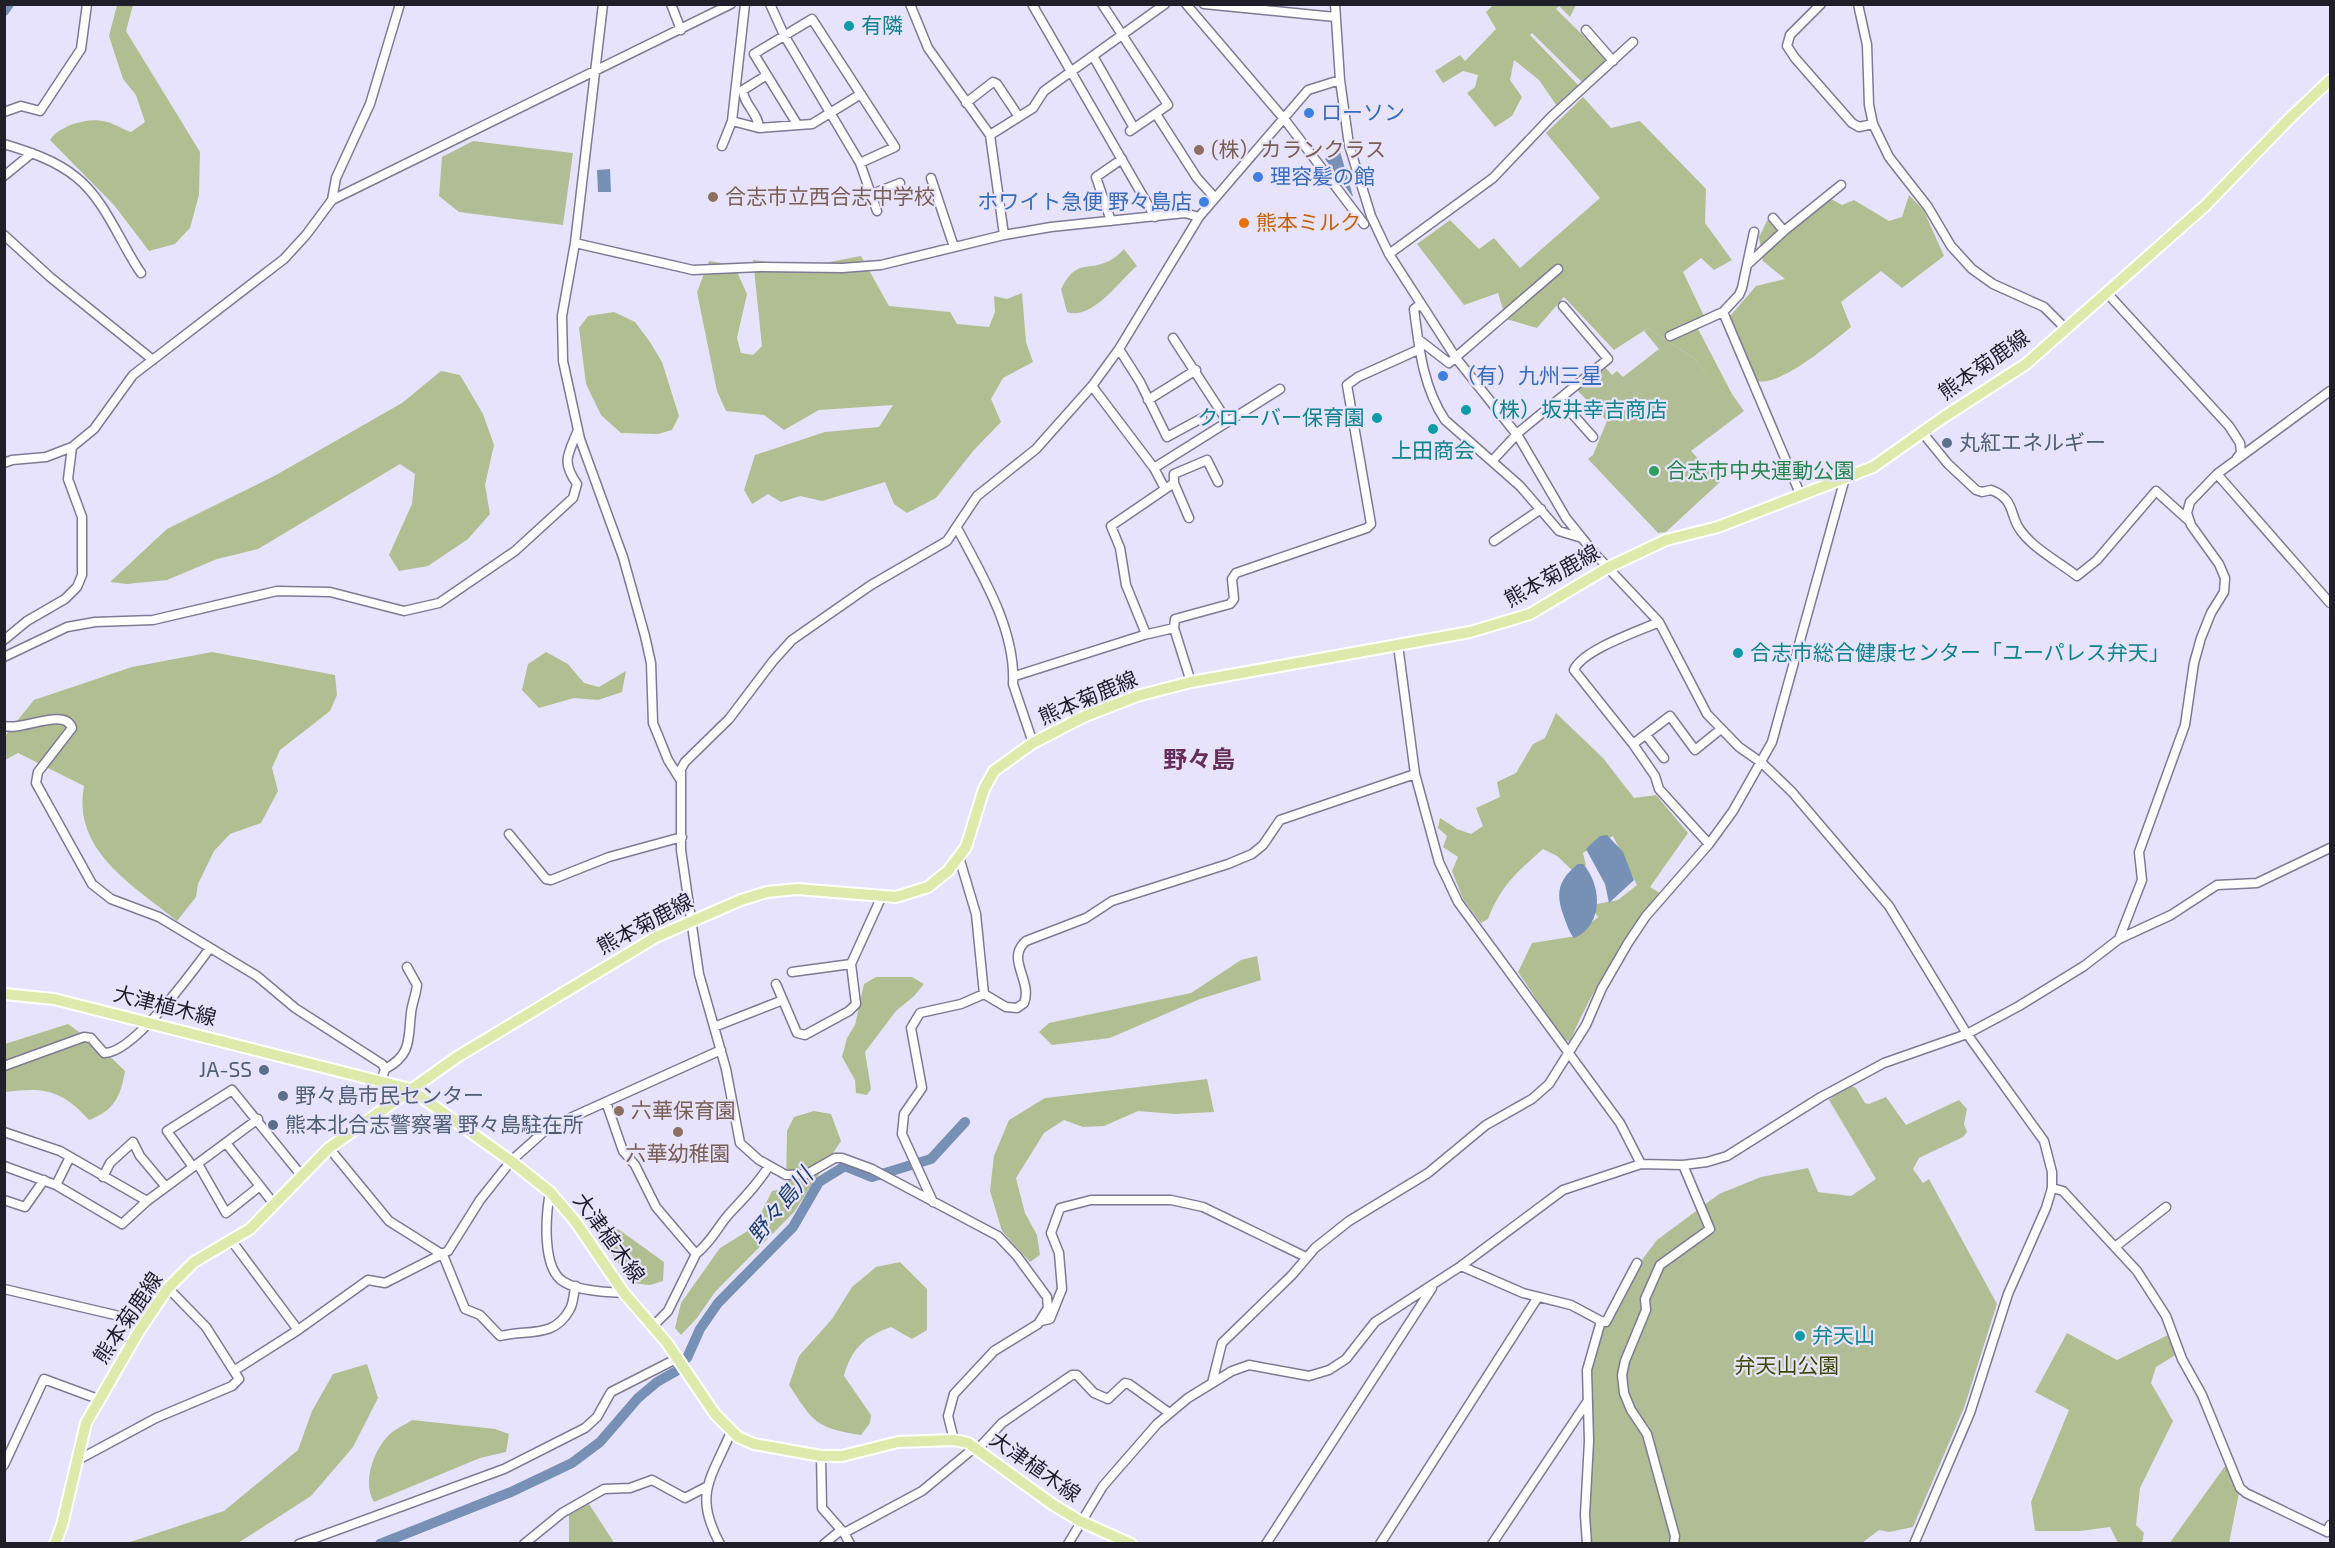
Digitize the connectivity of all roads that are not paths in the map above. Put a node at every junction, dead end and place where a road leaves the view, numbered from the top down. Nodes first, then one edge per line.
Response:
1 (87, 4) edge
2 (400, 4) edge
3 (603, 4) edge
4 (671, 4) edge
5 (731, 4) edge
6 (745, 4) edge
7 (770, 4) edge
8 (910, 4) edge
9 (1032, 4) edge
10 (1102, 4) edge
11 (1165, 4) edge
12 (1186, 4) edge
13 (1204, 4) edge
14 (1335, 4) edge
15 (1821, 4) edge
16 (1858, 4) edge
17 (1335, 17) junction
18 (681, 30) junction
19 (1586, 30) dead end
20 (784, 35) junction
21 (1122, 36) junction
22 (1633, 42) dead end
23 (1093, 56) junction
24 (1612, 61) junction
25 (1072, 72) junction
26 (594, 74) junction
27 (766, 75) junction
28 (1340, 80) junction
29 (2331, 80) edge
30 (861, 94) junction
31 (966, 103) junction
32 (832, 111) junction
33 (4, 112) edge
34 (1156, 114) junction
35 (1019, 117) junction
36 (1285, 120) junction
37 (732, 121) junction
38 (797, 124) junction
39 (1873, 124) junction
40 (759, 128) junction
41 (990, 135) junction
42 (4, 144) edge
43 (722, 146) dead end
44 (32, 153) junction
45 (1122, 159) junction
46 (860, 163) junction
47 (4, 176) edge
48 (931, 178) dead end
49 (900, 183) dead end
50 (1841, 185) dead end
51 (872, 194) junction
52 (1215, 198) junction
53 (332, 200) junction
54 (878, 211) dead end
55 (1155, 217) junction
56 (1199, 217) junction
57 (1773, 218) dead end
58 (1111, 221) junction
59 (1364, 224) dead end
60 (1784, 231) junction
61 (1754, 232) dead end
62 (4, 235) edge
63 (1004, 235) junction
64 (575, 243) junction
65 (954, 247) junction
66 (1389, 254) junction
67 (1747, 265) junction
68 (1558, 269) dead end
69 (141, 273) dead end
70 (2107, 293) junction
71 (1421, 304) junction
72 (1563, 306) dead end
73 (1723, 312) junction
74 (2066, 329) junction
75 (1670, 336) dead end
76 (1173, 338) dead end
77 (1418, 339) junction
78 (1119, 349) junction
79 (1420, 350) junction
80 (1456, 358) junction
81 (153, 360) junction
82 (1196, 370) junction
83 (1092, 386) junction
84 (1280, 389) dead end
85 (2331, 391) edge
86 (1560, 399) junction
87 (1148, 400) junction
88 (1202, 418) dead end
89 (1227, 421) junction
90 (578, 430) junction
91 (1922, 432) junction
92 (1518, 436) junction
93 (1593, 437) dead end
94 (72, 447) junction
95 (2237, 459) junction
96 (1493, 460) junction
97 (4, 463) edge
98 (1155, 468) junction
99 (2217, 474) junction
100 (1845, 478) junction
101 (1218, 482) dead end
102 (1174, 483) junction
103 (1164, 487) junction
104 (1801, 496) junction
105 (1540, 509) junction
106 (1189, 518) dead end
107 (2190, 521) junction
108 (957, 528) junction
109 (1582, 538) junction
110 (1494, 541) dead end
111 (1609, 567) junction
112 (2331, 603) edge
113 (1659, 622) junction
114 (1174, 628) junction
115 (1146, 634) junction
116 (4, 640) edge
117 (1398, 645) junction
118 (4, 657) edge
119 (1015, 676) junction
120 (1191, 682) junction
121 (5, 724) edge
122 (1721, 729) junction
123 (1646, 735) junction
124 (1033, 743) junction
125 (1633, 744) junction
126 (1664, 758) dead end
127 (1762, 763) junction
128 (1415, 774) junction
129 (681, 781) junction
130 (509, 834) dead end
131 (682, 837) junction
132 (1709, 844) junction
133 (2331, 848) edge
134 (959, 857) junction
135 (881, 898) junction
136 (691, 920) junction
137 (2119, 939) junction
138 (210, 948) junction
139 (851, 964) junction
140 (407, 967) dead end
141 (792, 972) dead end
142 (776, 984) dead end
143 (4, 994) edge
144 (984, 994) junction
145 (783, 1000) junction
146 (153, 1022) junction
147 (714, 1028) junction
148 (1966, 1034) junction
149 (721, 1050) junction
150 (1569, 1051) junction
151 (4, 1066) edge
152 (385, 1069) junction
153 (381, 1082) junction
154 (410, 1089) junction
155 (606, 1102) junction
156 (258, 1119) junction
157 (4, 1132) edge
158 (226, 1143) junction
159 (329, 1148) junction
160 (70, 1157) junction
161 (511, 1161) junction
162 (1641, 1164) junction
163 (1683, 1165) junction
164 (4, 1166) edge
165 (196, 1166) junction
166 (769, 1166) junction
167 (301, 1175) junction
168 (103, 1177) junction
169 (44, 1180) junction
170 (56, 1185) junction
171 (260, 1186) junction
172 (166, 1187) junction
173 (2052, 1188) junction
174 (550, 1192) junction
175 (4, 1200) edge
176 (147, 1201) junction
177 (933, 1202) junction
178 (274, 1204) junction
179 (2166, 1207) dead end
180 (231, 1240) junction
181 (2115, 1247) junction
182 (696, 1254) junction
183 (443, 1255) junction
184 (1305, 1257) junction
185 (1637, 1263) dead end
186 (1461, 1266) junction
187 (1434, 1285) junction
188 (576, 1286) junction
189 (168, 1288) junction
190 (4, 1289) edge
191 (624, 1293) junction
192 (1539, 1297) junction
193 (1041, 1321) junction
194 (1601, 1321) junction
195 (145, 1322) junction
196 (653, 1326) junction
197 (298, 1329) junction
198 (678, 1358) junction
199 (235, 1370) junction
200 (1212, 1383) junction
201 (98, 1399) junction
202 (1587, 1402) junction
203 (1168, 1412) junction
204 (731, 1432) junction
205 (954, 1440) junction
206 (976, 1449) junction
207 (821, 1456) junction
208 (76, 1461) junction
209 (4, 1464) edge
210 (708, 1486) junction
211 (1080, 1521) junction
212 (2331, 1525) edge
213 (843, 1531) junction
214 (55, 1544) edge
215 (299, 1544) edge
216 (524, 1544) edge
217 (720, 1544) edge
218 (824, 1544) edge
219 (850, 1544) edge
220 (1068, 1544) edge
221 (1131, 1544) edge
222 (1266, 1544) edge
223 (1380, 1544) edge
224 (1492, 1544) edge
225 (1587, 1544) edge
226 (1674, 1544) edge
227 (1914, 1544) edge

1 - 33 street
2 - 53 street
3 - 26 street
4 - 18 street
5 - 18 street
6 - 37 street
7 - 20 street
8 - 31 street
9 - 25 street
10 - 21 street
11 - 21 street
12 - 36 street
13 - 17 street
14 - 17 street
15 - 39 street
16 - 39 street
17 - 28 street
18 - 26 street
19 - 24 street
20 - 27 street
20 - 30 street
20 - 32 street
21 - 23 street
21 - 34 street
22 - 24 street
23 - 25 street
23 - 34 street
24 - 66 street
25 - 35 street
25 - 45 street
26 - 53 street
26 - 64 street
27 - 38 street
27 - 40 street
28 - 36 street
28 - 66 street
29 - 70 main road, 熊本菊鹿線
30 - 32 street
30 - 46 street
31 - 35 street
31 - 41 street
32 - 38 street
32 - 46 street
34 - 52 street
35 - 41 street
36 - 52 street
36 - 59 street
37 - 40 street
37 - 43 street
38 - 40 street
39 - 74 street
41 - 63 street
42 - 44 street
44 - 47 street
44 - 69 street
45 - 55 street
45 - 58 street
46 - 51 street
48 - 65 street
49 - 51 street
50 - 60 street
51 - 54 street
52 - 56 street
53 - 81 street
55 - 56 street
55 - 58 street
56 - 78 street
57 - 60 street
58 - 63 street
60 - 67 street
61 - 67 street
62 - 81 street
63 - 65 street
64 - 65 street
64 - 90 street
66 - 71 street
67 - 73 street
68 - 80 street
70 - 74 main road, 熊本菊鹿線
70 - 95 street
71 - 77 street
71 - 80 street
72 - 86 street
73 - 75 street
73 - 104 street
74 - 91 main road, 熊本菊鹿線
76 - 82 street
77 - 79 street
77 - 80 street
78 - 83 street
78 - 87 street
79 - 96 street
79 - 114 street
80 - 92 street
81 - 94 street
82 - 87 street
82 - 89 street
83 - 98 street
83 - 108 street
84 - 89 street
85 - 95 street
86 - 92 street
86 - 93 street
87 - 88 street
89 - 98 street
90 - 118 street
90 - 129 street
91 - 100 main road, 熊本菊鹿線
91 - 107 street
92 - 96 street
92 - 109 street
94 - 97 street
94 - 116 street
95 - 99 street
96 - 105 street
98 - 103 street
99 - 107 street
99 - 112 street
100 - 104 main road, 熊本菊鹿線
100 - 127 street
101 - 102 street
102 - 103 street
102 - 106 street
103 - 115 street
104 - 111 main road, 熊本菊鹿線
105 - 109 street
105 - 110 street
107 - 137 street
108 - 119 street
108 - 129 street
109 - 111 street
111 - 113 street
111 - 117 main road, 熊本菊鹿線
113 - 122 street
113 - 125 street
114 - 115 street
114 - 120 street
115 - 119 street
117 - 120 main road, 熊本菊鹿線
117 - 128 street
119 - 124 street
120 - 124 main road, 熊本菊鹿線
121 - 138 street
122 - 123 street
122 - 127 street
123 - 125 street
123 - 126 street
124 - 134 main road, 熊本菊鹿線
125 - 132 street
127 - 132 street
127 - 148 street
128 - 144 street
128 - 150 street
129 - 131 street
130 - 131 street
131 - 136 street
132 - 150 street
133 - 137 street
134 - 135 main road, 熊本菊鹿線
134 - 144 street
135 - 136 main road, 熊本菊鹿線
135 - 139 street
136 - 147 street
136 - 154 main road, 熊本菊鹿線
137 - 148 street
138 - 146 street
138 - 152 street
139 - 141 street
139 - 145 street
140 - 152 street
142 - 145 street
143 - 146 main road, 大津植木線
144 - 177 street
145 - 147 street
146 - 151 street
146 - 153 main road, 大津植木線
147 - 149 street
148 - 163 street
148 - 173 street
149 - 155 street
149 - 166 street
150 - 162 street
150 - 184 street
152 - 153 street
153 - 154 main road, 大津植木線
154 - 159 main road, 熊本菊鹿線
154 - 161 main road, 大津植木線
155 - 161 street
155 - 182 street
156 - 158 street
156 - 165 street
156 - 167 street
157 - 160 street
158 - 165 street
158 - 171 street
159 - 167 main road, 熊本菊鹿線
159 - 183 street
160 - 168 street
160 - 170 street
161 - 174 main road, 大津植木線
161 - 183 street
162 - 163 street
162 - 186 street
163 - 226 street
164 - 169 street
165 - 171 street
165 - 172 street
166 - 177 street
166 - 182 street
167 - 178 main road, 熊本菊鹿線
168 - 172 street
168 - 176 street
169 - 170 street
169 - 175 street
170 - 176 street
171 - 178 street
172 - 176 street
173 - 181 street
173 - 227 street
174 - 188 street
174 - 191 main road, 大津植木線
177 - 193 street
178 - 180 main road, 熊本菊鹿線
179 - 181 street
180 - 189 main road, 熊本菊鹿線
180 - 197 street
181 - 212 street
182 - 196 street
183 - 188 street
183 - 197 street
184 - 193 street
184 - 200 street
185 - 194 street
186 - 187 street
186 - 192 street
187 - 200 street
187 - 222 street
188 - 191 street
189 - 195 main road, 熊本菊鹿線
189 - 199 street
190 - 195 street
191 - 196 main road, 大津植木線
192 - 194 street
192 - 223 street
193 - 205 street
194 - 202 street
195 - 201 main road, 熊本菊鹿線
196 - 198 main road, 大津植木線
197 - 199 street
198 - 204 main road, 大津植木線
198 - 215 street
199 - 208 street
200 - 203 street
201 - 208 main road, 熊本菊鹿線
201 - 209 street
202 - 224 street
202 - 225 street
203 - 206 street
203 - 211 street
204 - 207 main road, 大津植木線
204 - 210 street
205 - 206 main road, 大津植木線
205 - 207 main road, 大津植木線
206 - 211 main road, 大津植木線
206 - 213 street
207 - 213 street
208 - 214 main road, 熊本菊鹿線
210 - 216 street
210 - 217 street
211 - 220 street
211 - 221 main road, 大津植木線
213 - 218 street
213 - 219 street

